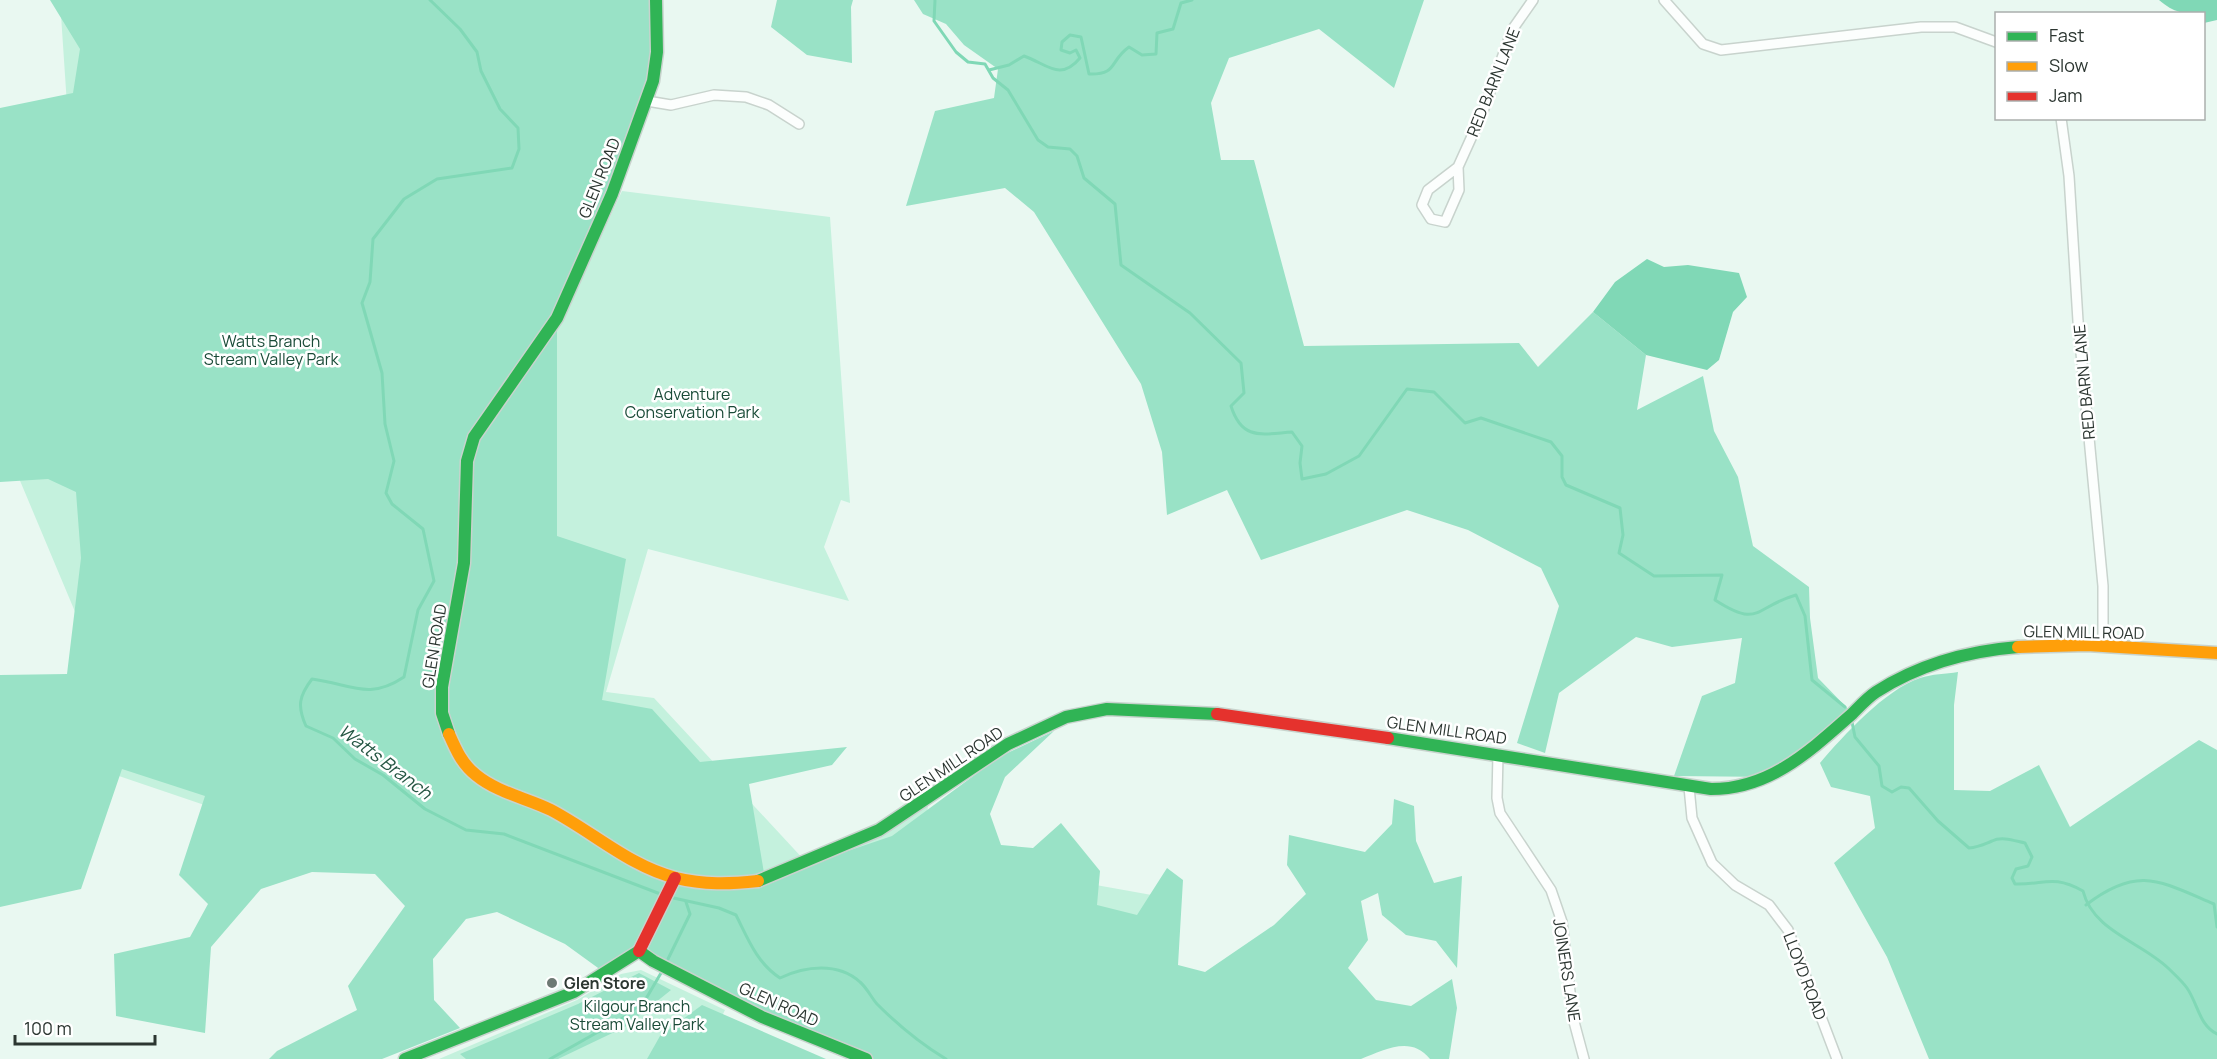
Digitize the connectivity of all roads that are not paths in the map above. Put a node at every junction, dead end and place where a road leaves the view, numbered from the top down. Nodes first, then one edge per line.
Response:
1 (656, 0) edge
2 (1533, 0) edge
3 (1664, 0) edge
4 (1995, 42) edge
5 (647, 101) junction
6 (2061, 120) edge
7 (799, 124) dead end
8 (1458, 167) junction
9 (2103, 647) junction
10 (2217, 653) edge
11 (1498, 754) junction
12 (1689, 787) junction
13 (672, 883) junction
14 (639, 951) junction
15 (405, 1059) edge
16 (866, 1059) edge
17 (1584, 1059) edge
18 (1837, 1059) edge

1 - 5 main road, GLEN ROAD
2 - 8 street, RED BARN LANE
3 - 4 street
5 - 7 street
5 - 13 main road, GLEN ROAD
6 - 9 street, RED BARN LANE
8 - 8 street, RED BARN LANE
9 - 10 main road, GLEN MILL ROAD
9 - 12 main road, GLEN MILL ROAD
11 - 12 main road, GLEN MILL ROAD
11 - 13 main road, GLEN MILL ROAD
11 - 17 street, JOINERS LANE
12 - 18 street, LLOYD ROAD
13 - 14 main road
14 - 15 main road
14 - 16 main road, GLEN ROAD

